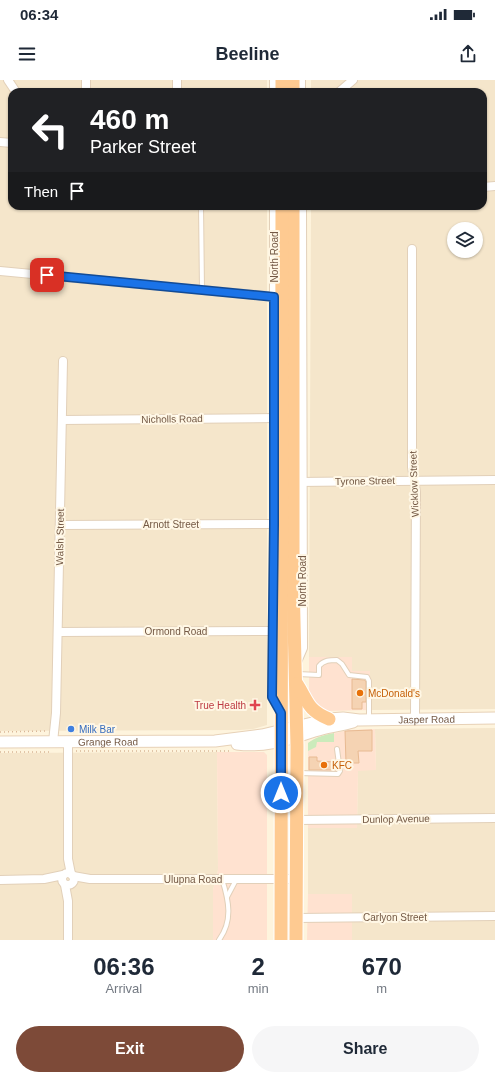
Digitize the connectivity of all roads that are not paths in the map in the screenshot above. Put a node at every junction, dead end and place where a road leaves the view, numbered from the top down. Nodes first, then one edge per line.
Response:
1 (353, 80) edge
2 (344, 88) edge
3 (201, 210) edge
4 (274, 210) edge
5 (282, 210) edge
6 (293, 210) edge
7 (302, 210) edge
8 (412, 249) dead end
9 (0, 271) edge
10 (202, 290) junction
11 (283, 297) junction
12 (63, 361) dead end
13 (278, 418) junction
14 (62, 420) junction
15 (414, 480) junction
16 (495, 480) edge
17 (292, 482) junction
18 (278, 524) junction
19 (60, 525) junction
20 (283, 631) junction
21 (58, 632) junction
22 (295, 674) junction
23 (495, 718) edge
24 (329, 719) junction
25 (414, 719) junction
26 (364, 720) junction
27 (296, 732) junction
28 (281, 736) junction
29 (0, 742) edge
30 (60, 742) junction
31 (337, 749) dead end
32 (297, 777) junction
33 (281, 782) junction
34 (495, 818) edge
35 (297, 820) junction
36 (68, 879) junction
37 (222, 879) junction
38 (237, 879) junction
39 (281, 879) junction
40 (296, 879) junction
41 (0, 880) edge
42 (227, 897) junction
43 (495, 916) edge
44 (296, 918) junction
45 (68, 940) edge
46 (219, 940) edge
47 (281, 940) edge
48 (296, 940) edge

1 - 2 street
3 - 10 lane
4 - 11 street, North Road
5 - 11 highway, North Road
6 - 11 highway, North Road
7 - 17 street, North Road
8 - 15 street, Wicklow Street
9 - 10 street
10 - 11 street
11 - 13 highway, North Road
11 - 17 highway, North Road
12 - 14 street, Walsh Street
13 - 14 street, Nicholls Road
13 - 17 highway, North Road
13 - 18 street, North Road
14 - 19 street, Walsh Street
15 - 16 street, Tyrone Street
15 - 17 street, Tyrone Street
15 - 25 street, Wicklow Street
17 - 18 highway, North Road
17 - 20 highway, North Road
17 - 22 street, North Road
18 - 19 street, Arnott Street
18 - 20 highway, North Road
19 - 21 street, Walsh Street
20 - 21 street, Ormond Road
20 - 22 highway, North Road
20 - 28 highway, North Road
21 - 30 street, Walsh Street
22 - 24 highway
22 - 26 lane
22 - 27 highway, North Road
23 - 25 main road, Jasper Road
24 - 26 main road, Jasper Road
24 - 27 main road, Jasper Road
25 - 26 main road, Jasper Road
26 - 27 main road, Jasper Road
27 - 28 main road, Grange Road
27 - 32 highway, North Road
28 - 30 main road, Grange Road
28 - 33 highway, North Road
29 - 30 main road, Grange Road
30 - 36 street, Walsh Street
31 - 32 lane
32 - 33 highway
32 - 35 highway, North Road
33 - 39 highway, North Road
34 - 35 street, Dunlop Avenue
35 - 40 highway, North Road
36 - 37 street, Ulupna Road
36 - 41 street, Ulupna Road
36 - 45 street, Walsh Street
37 - 38 street, Ulupna Road
37 - 42 lane
38 - 39 street, Ulupna Road
38 - 42 lane
39 - 40 street, Ulupna Road
39 - 47 highway, North Road
40 - 44 highway, North Road
42 - 46 lane
43 - 44 street, Carlyon Street
44 - 48 highway, North Road

